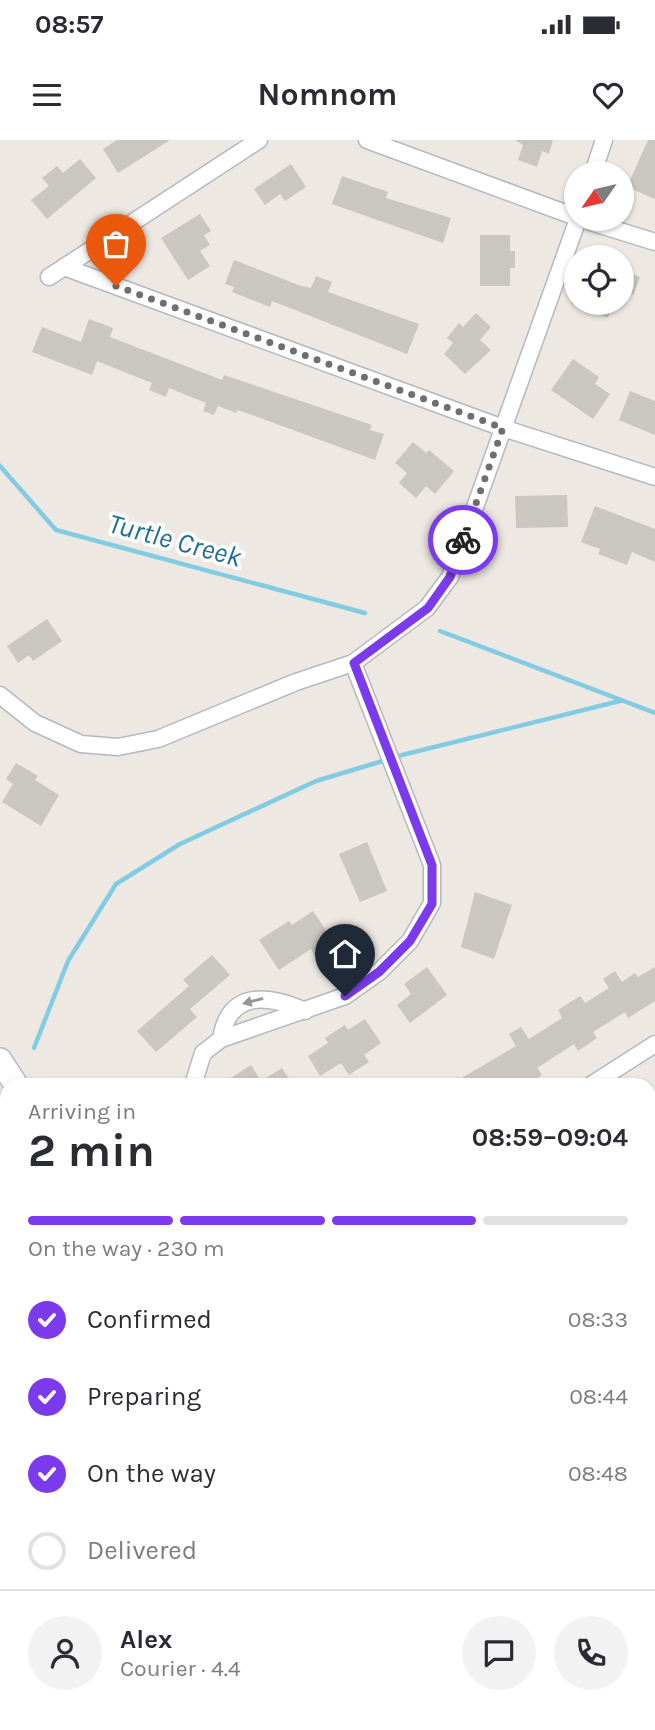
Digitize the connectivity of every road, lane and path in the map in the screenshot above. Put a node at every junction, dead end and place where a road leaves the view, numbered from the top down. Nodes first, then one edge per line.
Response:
1 (259, 140) edge
2 (367, 140) edge
3 (604, 140) edge
4 (413, 148) edge
5 (597, 161) edge
6 (564, 212) edge
7 (573, 231) edge
8 (620, 231) edge
9 (655, 242) edge
10 (64, 267) junction
11 (49, 277) dead end
12 (503, 428) junction
13 (655, 477) edge
14 (354, 663) junction
15 (0, 695) edge
16 (305, 1011) junction
17 (221, 1039) junction
18 (655, 1044) edge
19 (0, 1060) edge
20 (12, 1078) edge
21 (195, 1078) edge
22 (602, 1078) edge

1 - 10 street
2 - 4 street
3 - 5 street
4 - 6 street
7 - 12 street
8 - 9 street
10 - 11 street
10 - 12 street
12 - 13 street
12 - 14 street
14 - 15 street
14 - 16 street
16 - 17 street
16 -> 17 street
17 - 21 street
18 - 22 street
19 - 20 main road

